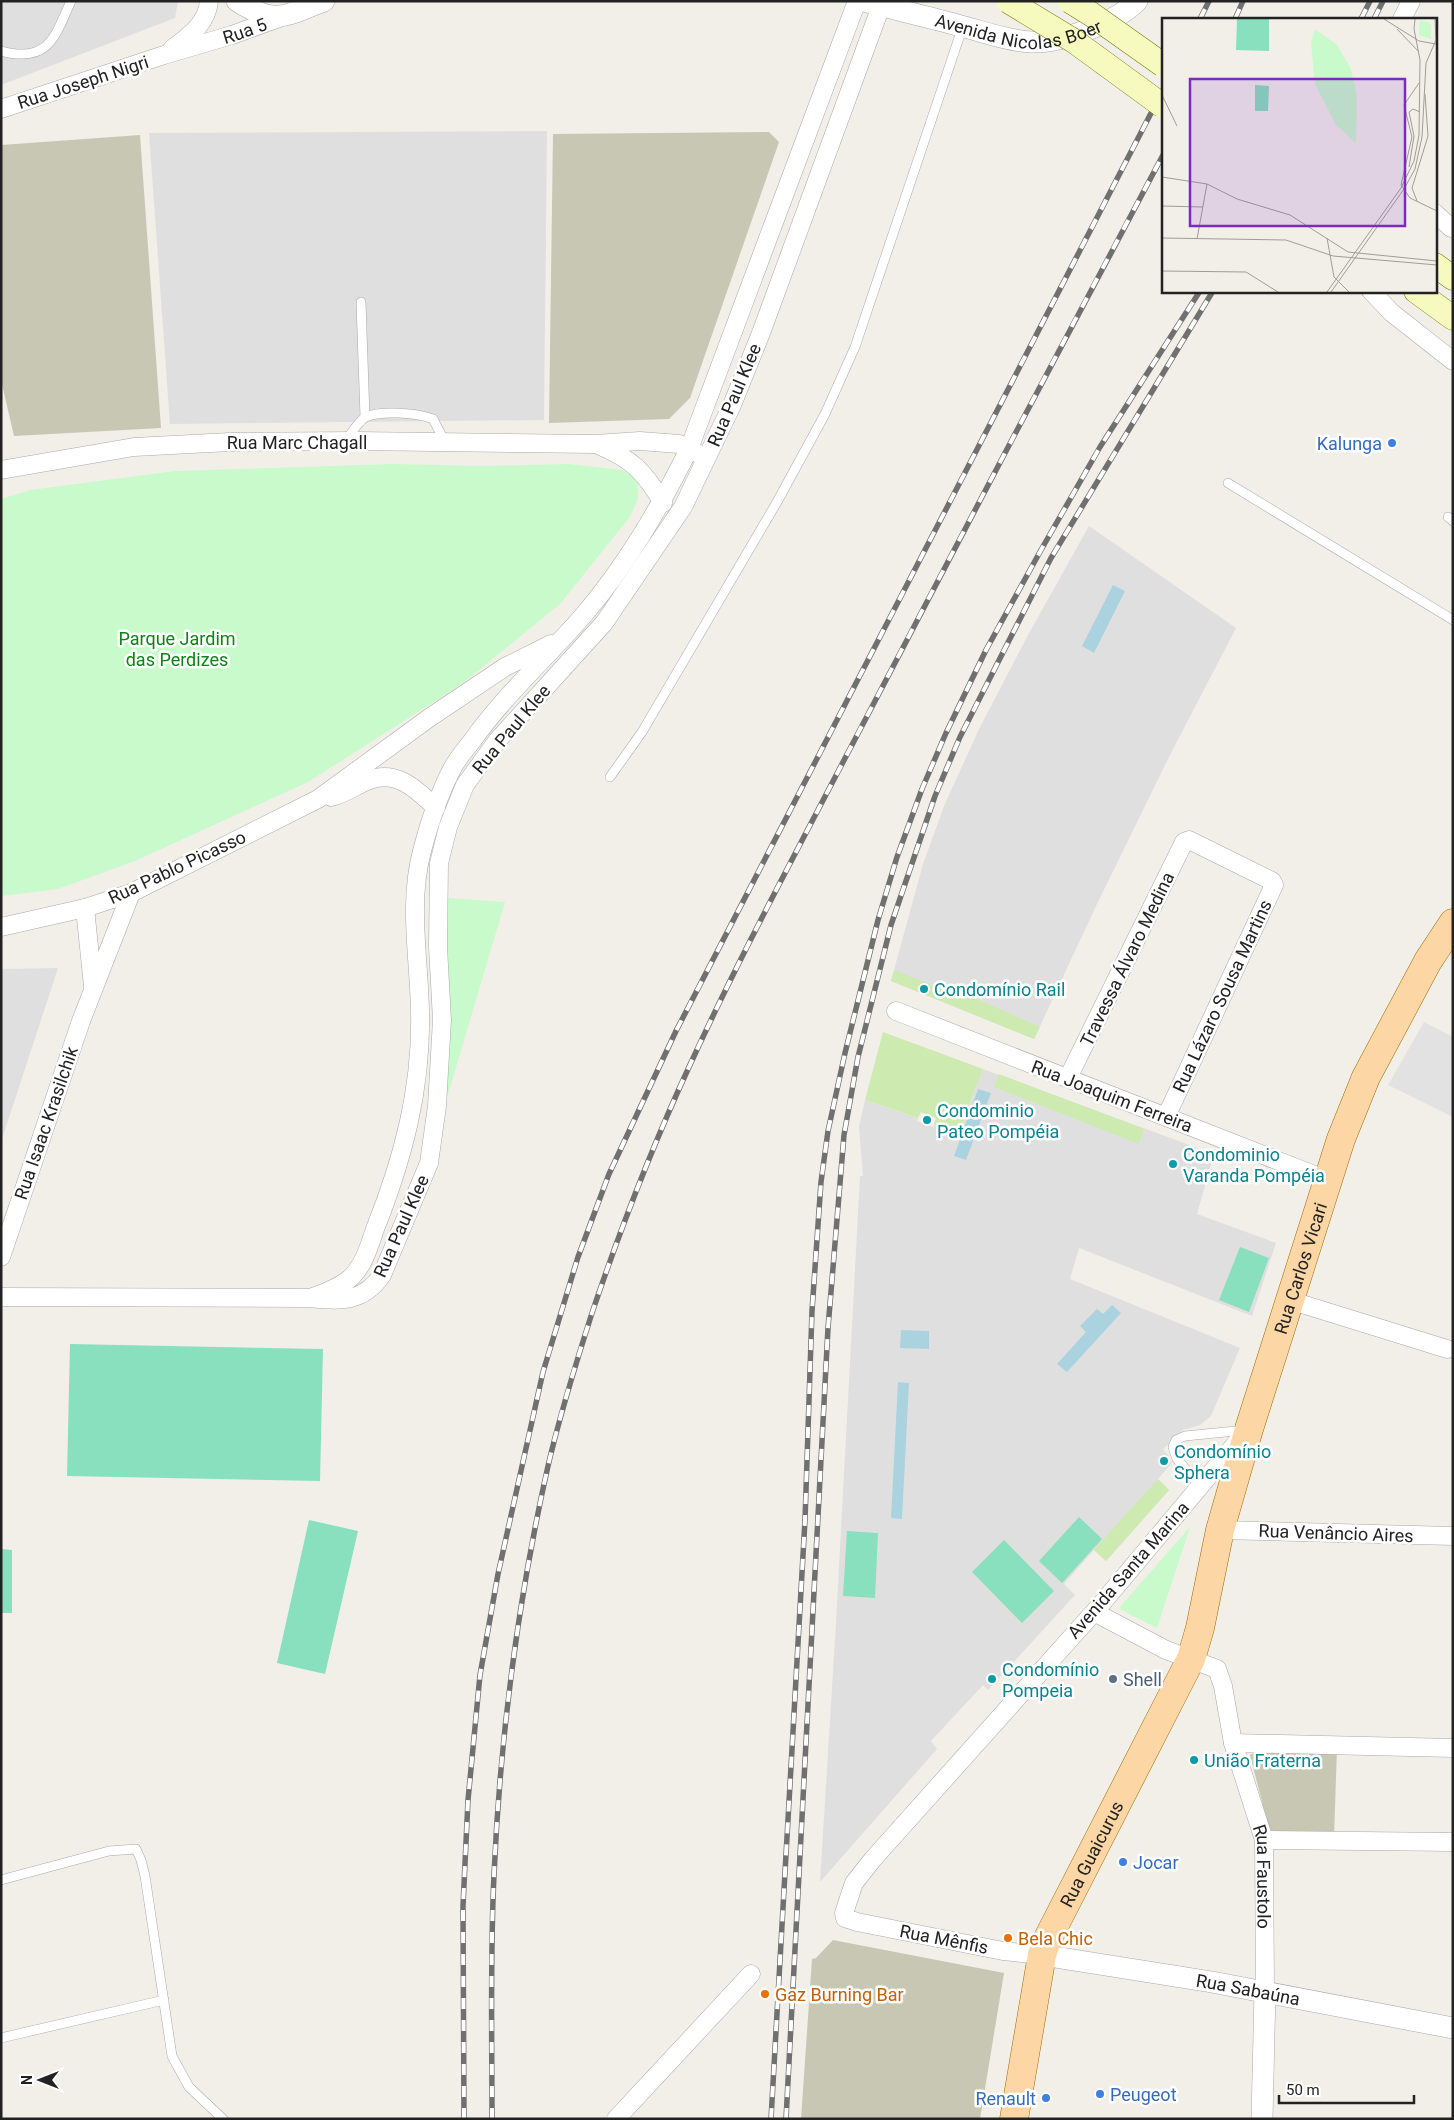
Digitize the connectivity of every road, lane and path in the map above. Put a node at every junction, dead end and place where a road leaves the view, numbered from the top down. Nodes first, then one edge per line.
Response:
1 (71, 1) edge
2 (209, 1) edge
3 (237, 1) edge
4 (324, 1) edge
5 (857, 1) edge
6 (1008, 1) edge
7 (1070, 1) edge
8 (1410, 1) edge
9 (873, 4) edge
10 (1131, 4) edge
11 (917, 8) edge
12 (279, 18) junction
13 (1402, 18) edge
14 (963, 26) junction
15 (1, 51) edge
16 (164, 55) junction
17 (1162, 64) edge
18 (1162, 105) edge
19 (1, 109) edge
20 (1436, 214) edge
21 (1436, 221) edge
22 (1452, 229) edge
23 (1436, 266) edge
24 (1453, 278) edge
25 (1372, 292) edge
26 (1417, 292) edge
27 (361, 302) dead end
28 (1453, 318) edge
29 (1453, 361) edge
30 (366, 417) junction
31 (346, 441) junction
32 (445, 442) junction
33 (595, 444) junction
34 (689, 449) junction
35 (707, 458) junction
36 (1, 470) edge
37 (1228, 483) dead end
38 (663, 503) junction
39 (1453, 620) edge
40 (561, 639) junction
41 (610, 777) dead end
42 (318, 799) junction
43 (436, 808) junction
44 (1186, 840) joint
45 (131, 893) junction
46 (85, 908) junction
47 (1453, 923) edge
48 (1, 927) edge
49 (93, 989) junction
50 (896, 1011) dead end
51 (1068, 1078) junction
52 (1166, 1117) junction
53 (1328, 1180) junction
54 (1, 1257) edge
55 (1, 1297) edge
56 (310, 1298) junction
57 (1289, 1300) junction
58 (1447, 1349) dead end
59 (1248, 1430) junction
60 (1200, 1486) junction
61 (1220, 1530) junction
62 (1453, 1536) edge
63 (1094, 1612) junction
64 (1191, 1660) junction
65 (1233, 1743) junction
66 (1453, 1748) edge
67 (1264, 1840) junction
68 (1453, 1842) edge
69 (1, 1880) edge
70 (848, 1919) joint
71 (1042, 1955) junction
72 (751, 1974) dead end
73 (1265, 1992) junction
74 (164, 2000) junction
75 (1453, 2028) edge
76 (1, 2038) edge
77 (223, 2119) edge
78 (616, 2119) edge
79 (1014, 2119) edge
80 (1262, 2119) edge

1 - 15 lane
2 - 16 street
3 - 12 street
4 - 12 street, Rua 5
5 - 34 street, Rua Paul Klee
6 - 18 main road, bridge
7 - 17 main road, bridge
8 - 13 street
9 - 11 street, Avenida Nicolas Boer
9 - 35 street, Rua Paul Klee
10 - 14 street, Avenida Nicolas Boer
11 - 14 street, Avenida Nicolas Boer
12 - 16 street, Rua 5
14 - 41 lane
16 - 19 street, Rua Joseph Nigri
20 - 22 street
21 - 22 street
23 - 24 main road
25 - 29 street
26 - 28 main road
27 - 30 lane
30 - 31 lane
30 - 32 lane
31 - 32 street, Rua Marc Chagall
31 - 36 street, Rua Marc Chagall
32 - 33 street, Rua Marc Chagall
33 - 34 street, Rua Marc Chagall
33 - 38 street, Rua Marc Chagall
34 - 35 street, Rua Marc Chagall
34 - 38 street, Rua Paul Klee
35 - 56 street, Rua Paul Klee
37 - 39 lane
38 - 40 street, Rua Paul Klee
40 - 42 street, Rua Pablo Picasso
40 - 43 street, Rua Paul Klee
42 - 43 street, Rua Pablo Picasso
42 - 45 street, Rua Pablo Picasso
43 - 56 street, Rua Paul Klee
44 - 51 street, Travessa Álvaro Medina
44 - 52 street, Rua Lázaro Sousa Martins
45 - 46 street, Rua Pablo Picasso
45 - 49 street, Rua Isaac Krasilchik
46 - 48 street, Rua Pablo Picasso
46 - 49 street, Rua Isaac Krasilchik
47 - 53 main road, Rua Carlos Vicari
49 - 54 street, Rua Isaac Krasilchik
50 - 51 street, Rua Joaquim Ferreira
51 - 52 street, Rua Joaquim Ferreira
52 - 53 street, Rua Joaquim Ferreira
53 - 57 main road, Rua Carlos Vicari
55 - 56 street
57 - 58 street
57 - 59 main road, Rua Carlos Vicari
59 - 60 street, Avenida Santa Marina
59 - 60 lane
59 - 61 main road, Rua Carlos Vicari
60 - 63 street, Avenida Santa Marina
61 - 62 street, Rua Venâncio Aires
61 - 64 main road, Rua Guaicurus
63 - 64 street
63 - 70 street, Avenida Santa Marina
64 - 65 street, Rua Faustolo
64 - 71 main road, Rua Guaicurus
65 - 66 street
65 - 67 street, Rua Faustolo
67 - 68 street
67 - 73 street, Rua Faustolo
69 - 74 lane
70 - 71 street, Rua Mênfis
71 - 73 street, Rua Sabaúna
71 - 79 main road, Rua Guaicurus
72 - 78 street
73 - 75 street, Rua Sabaúna
73 - 80 street, Rua Faustolo
74 - 76 lane
74 - 77 lane

